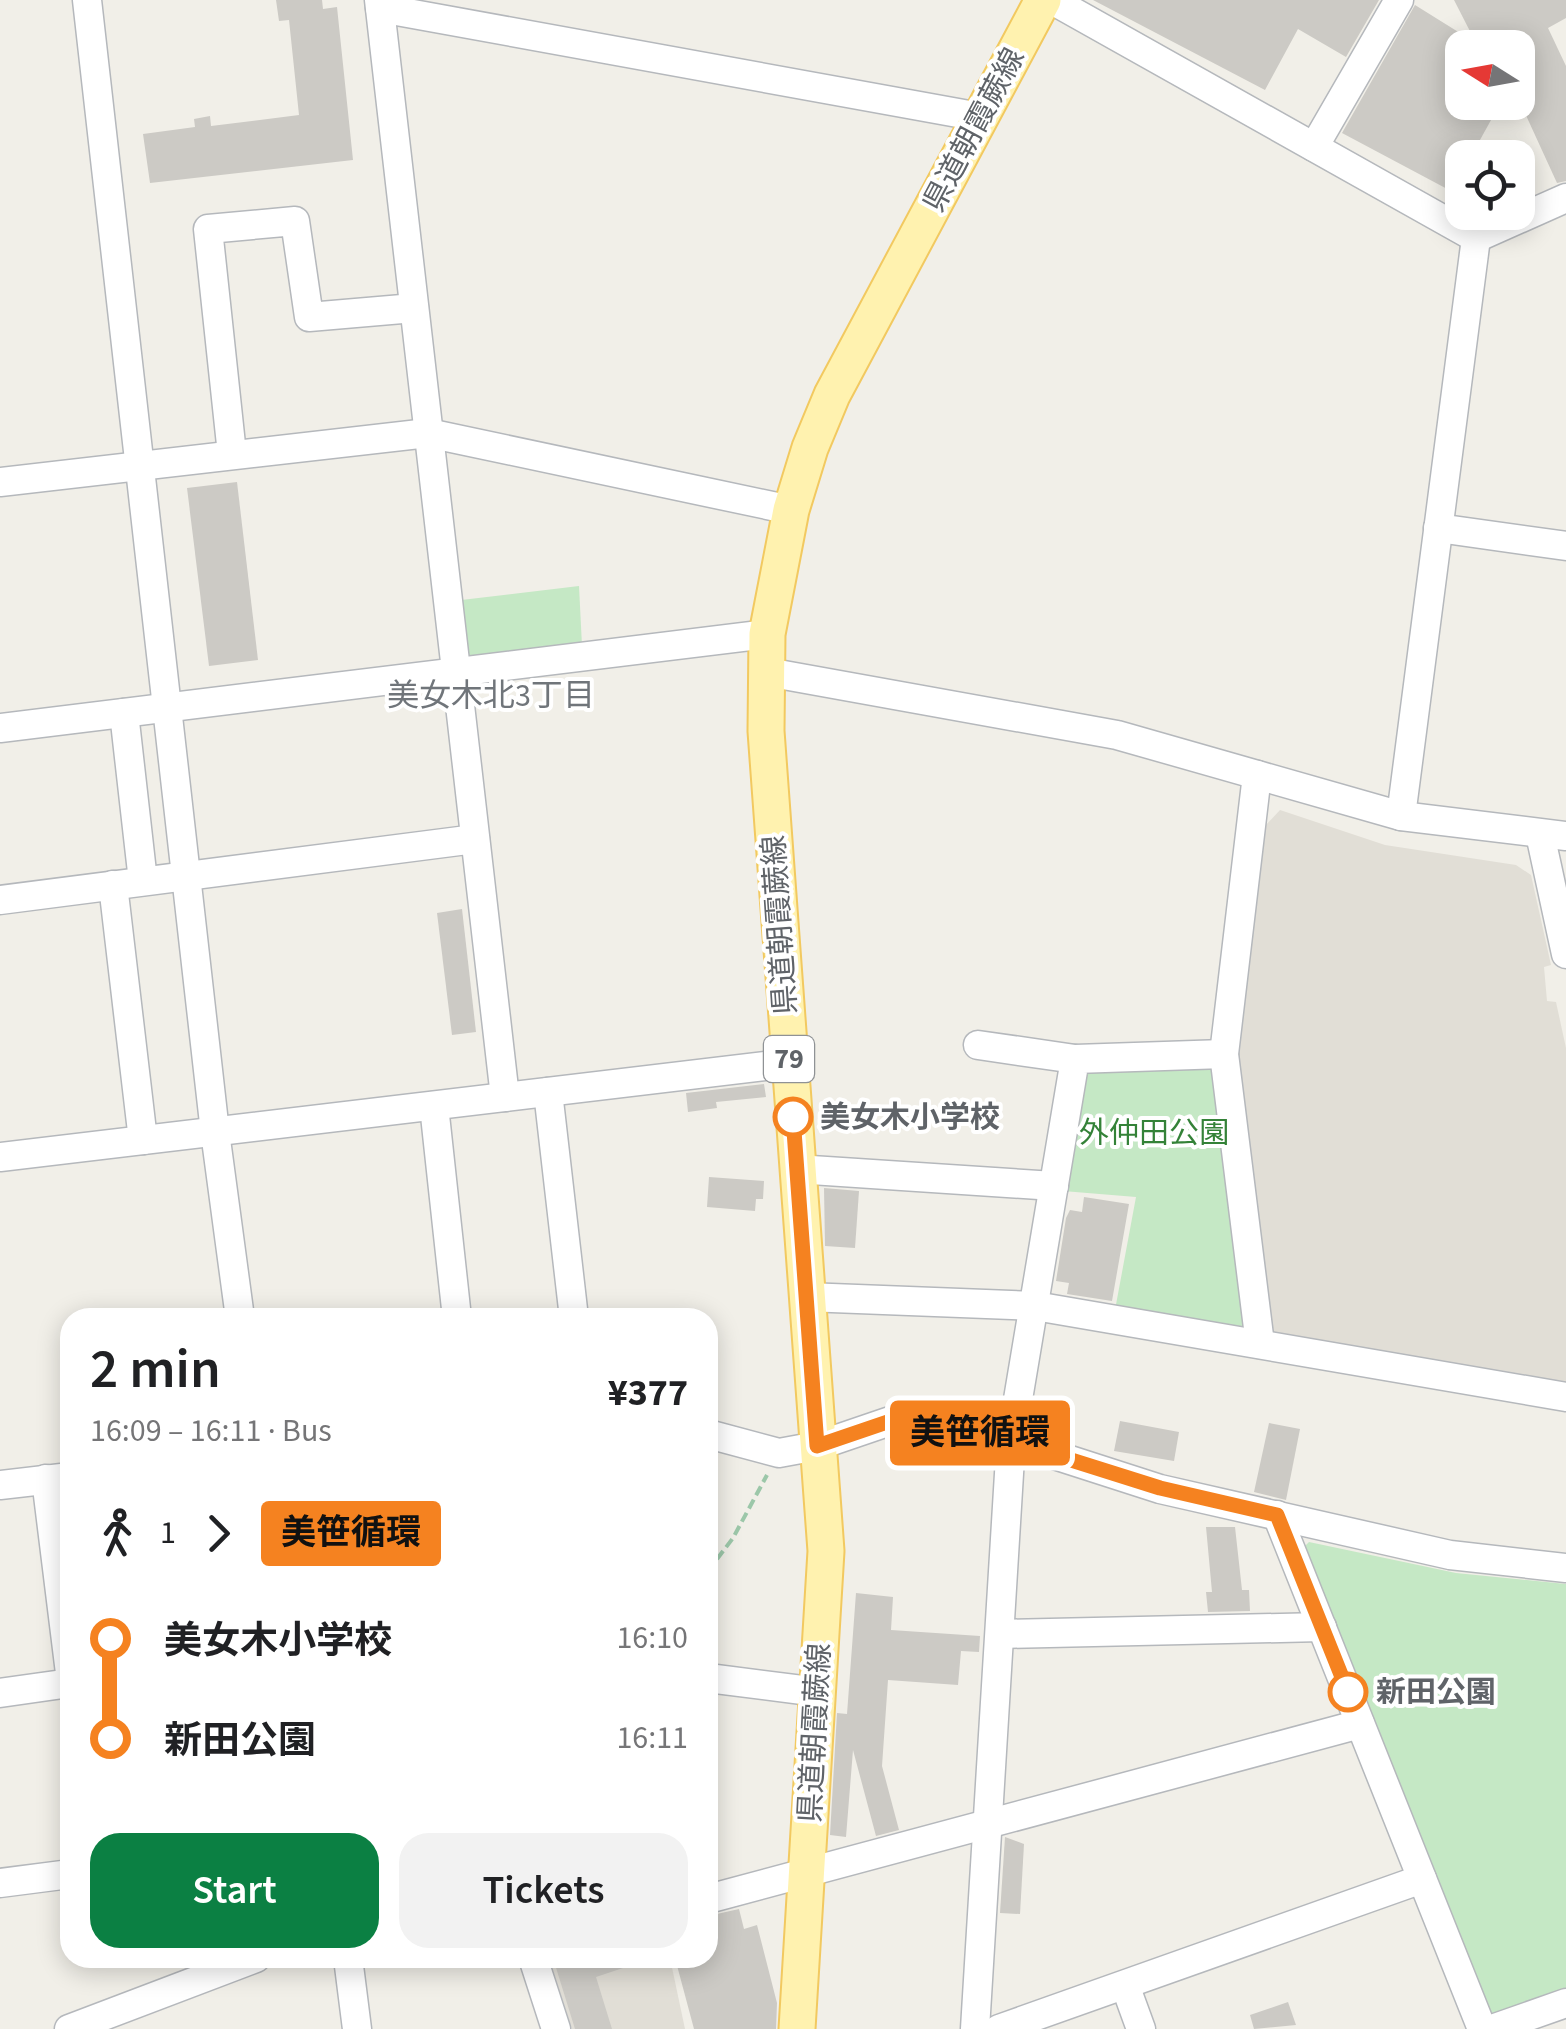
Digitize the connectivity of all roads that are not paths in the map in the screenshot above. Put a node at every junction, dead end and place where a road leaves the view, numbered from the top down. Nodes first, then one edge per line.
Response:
1 (87, 0) edge
2 (1042, 0) edge
3 (1052, 0) edge
4 (1399, 0) edge
5 (380, 4) edge
6 (980, 117) junction
7 (1314, 147) junction
8 (1566, 198) edge
9 (1476, 238) junction
10 (414, 308) junction
11 (428, 433) junction
12 (232, 454) junction
13 (141, 463) junction
14 (0, 482) edge
15 (791, 510) junction
16 (1438, 528) junction
17 (1566, 546) edge
18 (767, 634) junction
19 (766, 672) junction
20 (456, 674) junction
21 (169, 708) junction
22 (124, 713) junction
23 (0, 728) edge
24 (1257, 775) junction
25 (1401, 816) junction
26 (1553, 835) edge
27 (474, 838) junction
28 (188, 875) junction
29 (143, 882) junction
30 (114, 885) junction
31 (0, 900) edge
32 (1566, 954) edge
33 (978, 1045) dead end
34 (1224, 1054) junction
35 (1075, 1060) junction
36 (790, 1063) junction
37 (548, 1092) junction
38 (505, 1097) junction
39 (434, 1106) junction
40 (215, 1132) junction
41 (143, 1140) junction
42 (0, 1157) edge
43 (796, 1169) junction
44 (1054, 1186) junction
45 (806, 1297) junction
46 (1034, 1306) junction
47 (239, 1308) edge
48 (456, 1308) edge
49 (573, 1308) edge
50 (1260, 1344) junction
51 (1566, 1397) edge
52 (718, 1437) edge
53 (1011, 1441) junction
54 (817, 1446) junction
55 (58, 1478) edge
56 (0, 1485) edge
57 (60, 1510) edge
58 (1277, 1515) junction
59 (1566, 1568) edge
60 (1322, 1627) junction
61 (1000, 1634) junction
62 (718, 1679) edge
63 (60, 1684) edge
64 (818, 1692) junction
65 (0, 1693) edge
66 (1360, 1724) junction
67 (989, 1823) junction
68 (807, 1871) junction
69 (60, 1875) edge
70 (1422, 1879) junction
71 (0, 1883) edge
72 (718, 1896) edge
73 (230, 1968) edge
74 (349, 1968) edge
75 (536, 1968) edge
76 (1125, 1984) junction
77 (1566, 2002) edge
78 (69, 2029) edge
79 (358, 2029) edge
80 (556, 2029) edge
81 (797, 2029) edge
82 (975, 2029) edge
83 (999, 2029) edge
84 (1141, 2029) edge
85 (1482, 2029) edge
86 (1492, 2029) edge

1 - 13 street
2 - 6 main road, 県道朝霞蕨線 / 79
3 - 7 street
4 - 7 street
5 - 6 street
5 - 10 street
6 - 15 main road, 県道朝霞蕨線 / 79
7 - 9 street
8 - 9 street
9 - 16 street
10 - 11 street
10 - 12 street
11 - 12 street
11 - 15 street
11 - 20 street
12 - 13 street
13 - 14 street
13 - 21 street
15 - 18 main road, 県道朝霞蕨線 / 79
16 - 17 street
16 - 25 street
18 - 19 main road, 県道朝霞蕨線 / 79
18 - 20 street
19 - 24 street
19 - 36 main road, 県道朝霞蕨線 / 79
20 - 21 street
20 - 27 street
21 - 22 street
21 - 28 street
22 - 23 street
22 - 29 street
24 - 25 street
24 - 34 street
25 - 26 street
26 - 32 street
27 - 28 street
27 - 38 street
28 - 29 street
28 - 40 street
29 - 30 street
30 - 31 street
30 - 41 street
33 - 35 street
34 - 35 street
34 - 50 street
35 - 44 street
36 - 37 street
36 - 43 main road, 県道朝霞蕨線 / 79
37 - 38 street
37 - 49 street
38 - 39 street
39 - 40 street
39 - 48 street
40 - 41 street
40 - 47 street
41 - 42 street
43 - 44 street
43 - 45 main road, 県道朝霞蕨線 / 79
44 - 46 street
45 - 46 street
45 - 54 main road, 県道朝霞蕨線 / 79
46 - 50 street
46 - 53 street
50 - 51 street
52 - 54 street
53 - 54 street
53 - 58 street
53 - 61 street
54 - 64 main road, 県道朝霞蕨線 / 79
55 - 56 street
55 - 57 street
58 - 59 street
58 - 60 street
60 - 61 street
60 - 66 street
61 - 67 street
62 - 64 street
63 - 65 street
64 - 68 main road, 県道朝霞蕨線 / 79
66 - 67 street
66 - 70 street
67 - 68 street
67 - 82 street
68 - 72 street
68 - 81 main road, 県道朝霞蕨線 / 79
69 - 71 street
70 - 76 street
70 - 85 street
73 - 78 street
74 - 79 street
75 - 80 street
76 - 83 street
76 - 84 street
77 - 86 street

